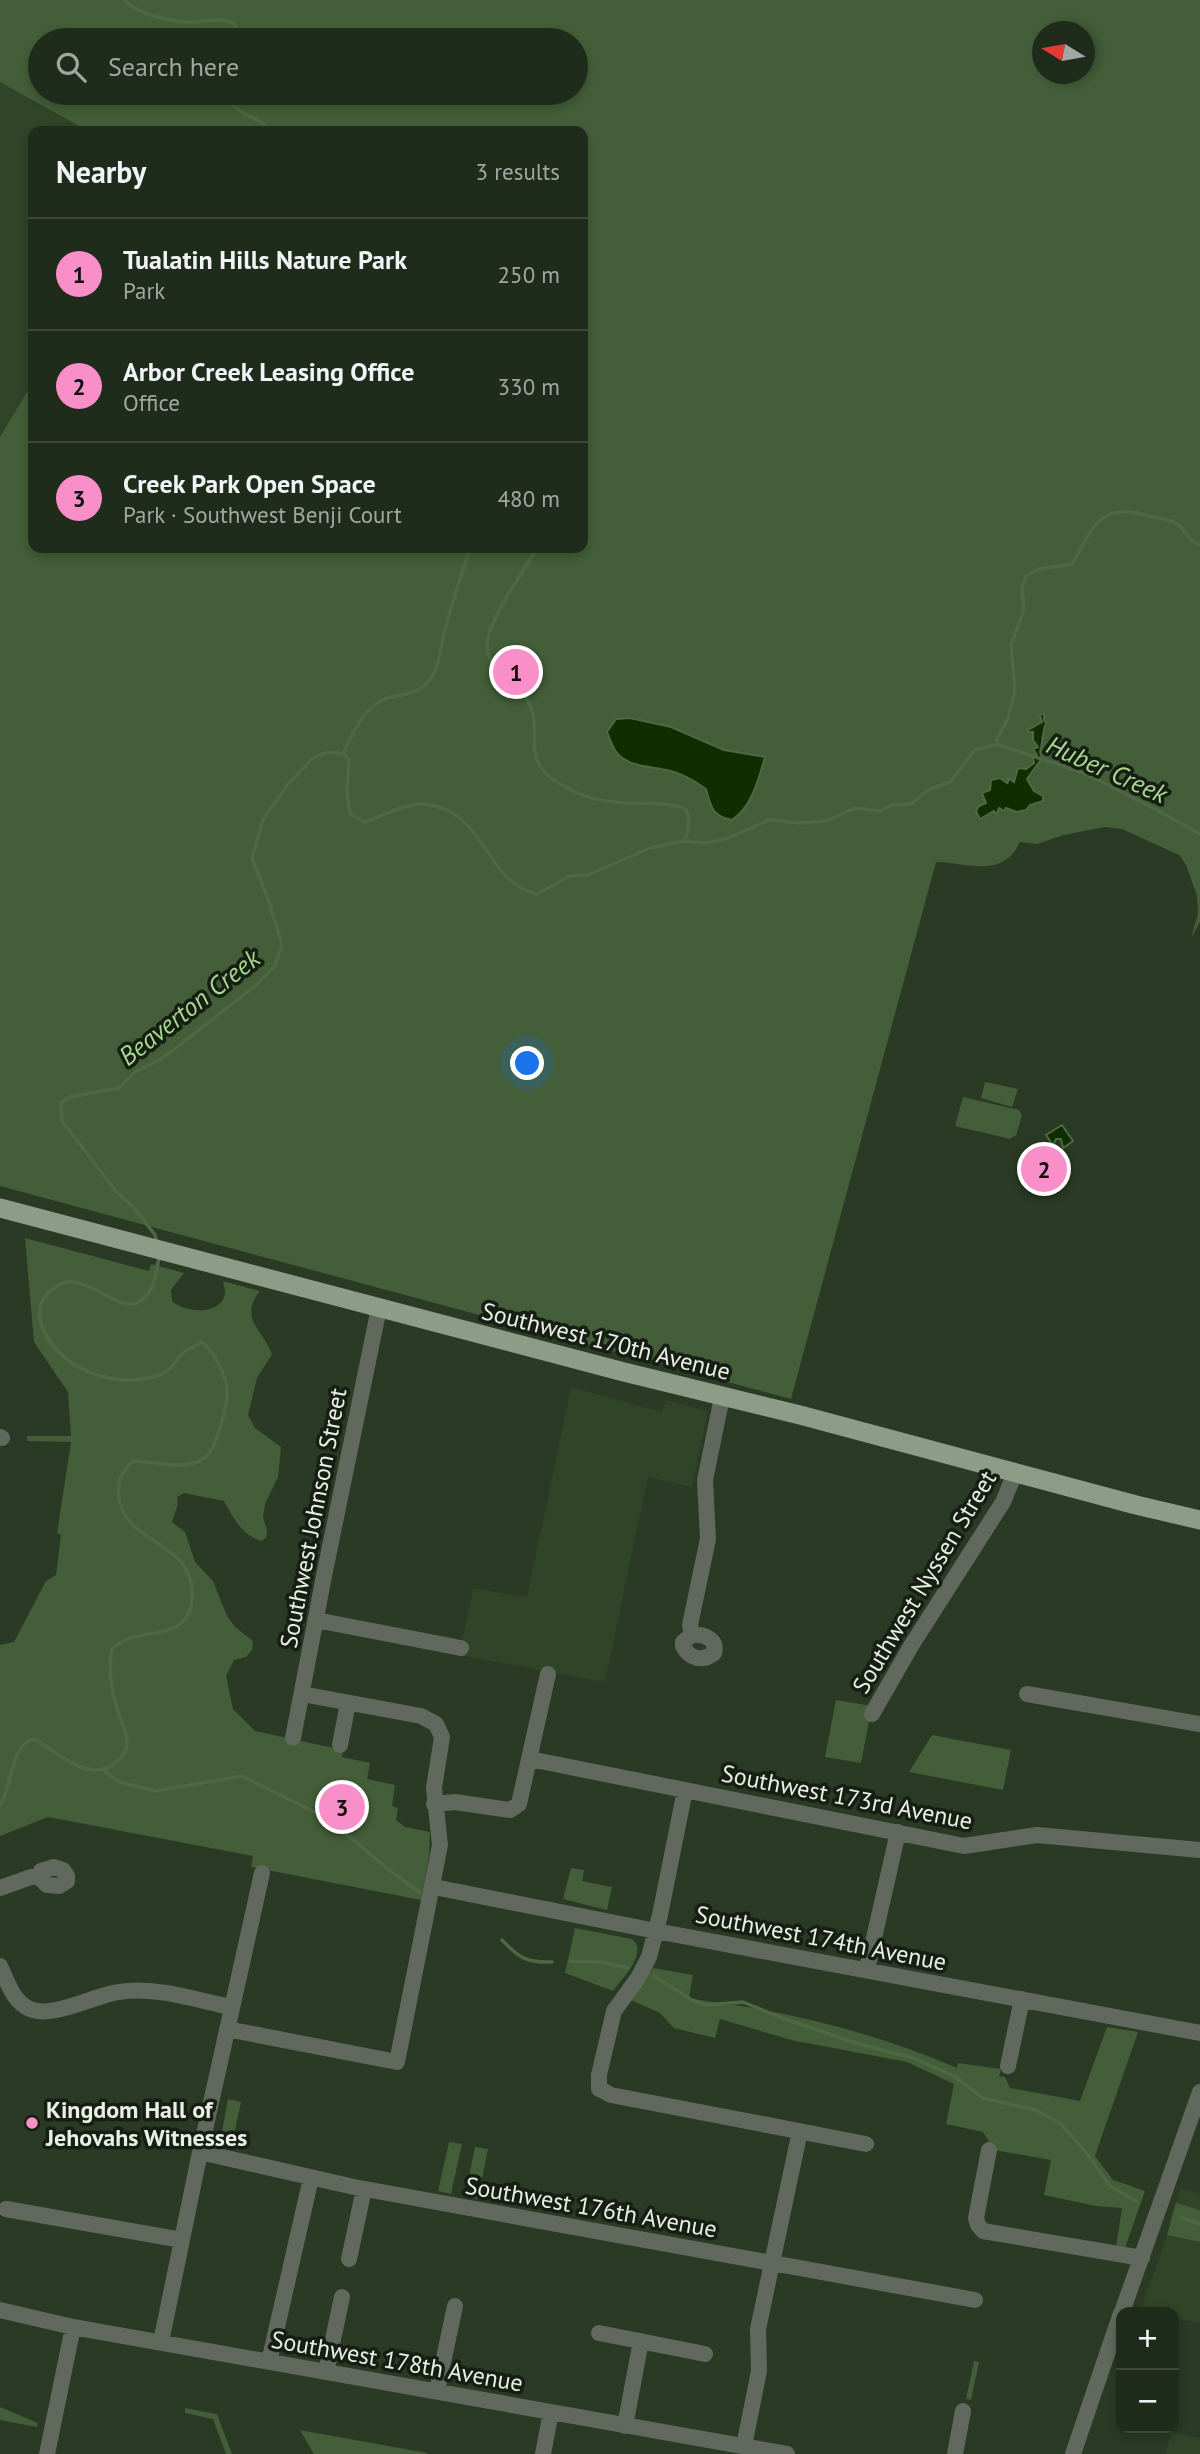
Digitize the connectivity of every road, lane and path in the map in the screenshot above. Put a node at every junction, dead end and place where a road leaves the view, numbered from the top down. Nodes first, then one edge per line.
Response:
1 (0, 1208) edge
2 (379, 1308) junction
3 (722, 1396) junction
4 (1015, 1473) junction
5 (1200, 1520) edge
6 (316, 1620) junction
7 (692, 1635) dead end
8 (461, 1648) dead end
9 (548, 1674) dead end
10 (302, 1694) junction
11 (1027, 1694) dead end
12 (348, 1703) junction
13 (872, 1714) dead end
14 (1200, 1724) edge
15 (293, 1738) dead end
16 (340, 1745) dead end
17 (530, 1759) junction
18 (685, 1790) junction
19 (434, 1804) junction
20 (898, 1832) junction
21 (1200, 1850) edge
22 (262, 1873) dead end
23 (40, 1877) dead end
24 (434, 1887) junction
25 (0, 1888) edge
26 (656, 1931) junction
27 (0, 1966) edge
28 (867, 1969) junction
29 (1022, 1999) junction
30 (231, 2007) junction
31 (227, 2029) junction
32 (1200, 2033) edge
33 (1008, 2066) dead end
34 (1200, 2092) edge
35 (800, 2131) junction
36 (866, 2144) dead end
37 (989, 2150) dead end
38 (200, 2152) junction
39 (311, 2178) junction
40 (364, 2189) junction
41 (6, 2209) dead end
42 (182, 2240) junction
43 (1142, 2258) junction
44 (349, 2259) dead end
45 (771, 2264) junction
46 (342, 2297) dead end
47 (975, 2300) dead end
48 (455, 2305) dead end
49 (1123, 2307) edge
50 (0, 2310) edge
51 (73, 2327) junction
52 (1116, 2328) edge
53 (599, 2333) dead end
54 (641, 2341) junction
55 (161, 2342) junction
56 (705, 2354) dead end
57 (269, 2362) junction
58 (326, 2372) junction
59 (437, 2391) junction
60 (962, 2411) dead end
61 (551, 2412) junction
62 (625, 2426) junction
63 (744, 2446) junction
64 (717, 2448) edge
65 (47, 2454) edge
66 (543, 2454) edge
67 (787, 2454) edge
68 (955, 2454) edge
69 (1073, 2454) edge

1 - 2 main road, Southwest 170th Avenue
2 - 3 main road, Southwest 170th Avenue
2 - 6 street, Southwest Johnson Street
3 - 4 main road, Southwest 170th Avenue
3 - 7 street
4 - 5 main road, Southwest 170th Avenue
4 - 13 street, Southwest Nyssen Street
6 - 8 street
6 - 10 street, Southwest Johnson Street
9 - 17 street
10 - 12 street
10 - 15 street, Southwest Johnson Street
11 - 14 street
12 - 16 street
12 - 19 street
17 - 18 street, Southwest 173rd Avenue
17 - 19 street
18 - 20 street, Southwest 173rd Avenue
18 - 26 street
19 - 24 street
20 - 21 street, Southwest 173rd Avenue
20 - 28 street
22 - 30 street
23 - 25 street
24 - 26 street, Southwest 174th Avenue
24 - 31 street
26 - 28 street, Southwest 174th Avenue
26 - 35 street
27 - 30 street
28 - 29 street, Southwest 174th Avenue
29 - 32 street, Southwest 174th Avenue
29 - 33 street
30 - 31 street
31 - 38 street
34 - 43 street
35 - 36 street
35 - 45 street
37 - 43 street
38 - 39 street, Southwest 176th Avenue
38 - 42 street
39 - 40 street, Southwest 176th Avenue
39 - 57 street
40 - 44 street
40 - 45 street, Southwest 176th Avenue
41 - 42 street
42 - 55 street
43 - 49 street
45 - 47 street, Southwest 176th Avenue
45 - 63 street
46 - 58 street
48 - 59 street
50 - 51 street, Southwest 178th Avenue
51 - 55 street, Southwest 178th Avenue
51 - 65 street
52 - 69 street
53 - 54 street
54 - 56 street
54 - 62 street
55 - 57 street, Southwest 178th Avenue
57 - 58 street, Southwest 178th Avenue
58 - 59 street, Southwest 178th Avenue
59 - 61 street, Southwest 178th Avenue
60 - 68 street
61 - 62 street, Southwest 178th Avenue
61 - 66 street
62 - 64 street, Southwest 178th Avenue
63 - 64 street, Southwest 178th Avenue
63 - 67 street, Southwest 178th Avenue

